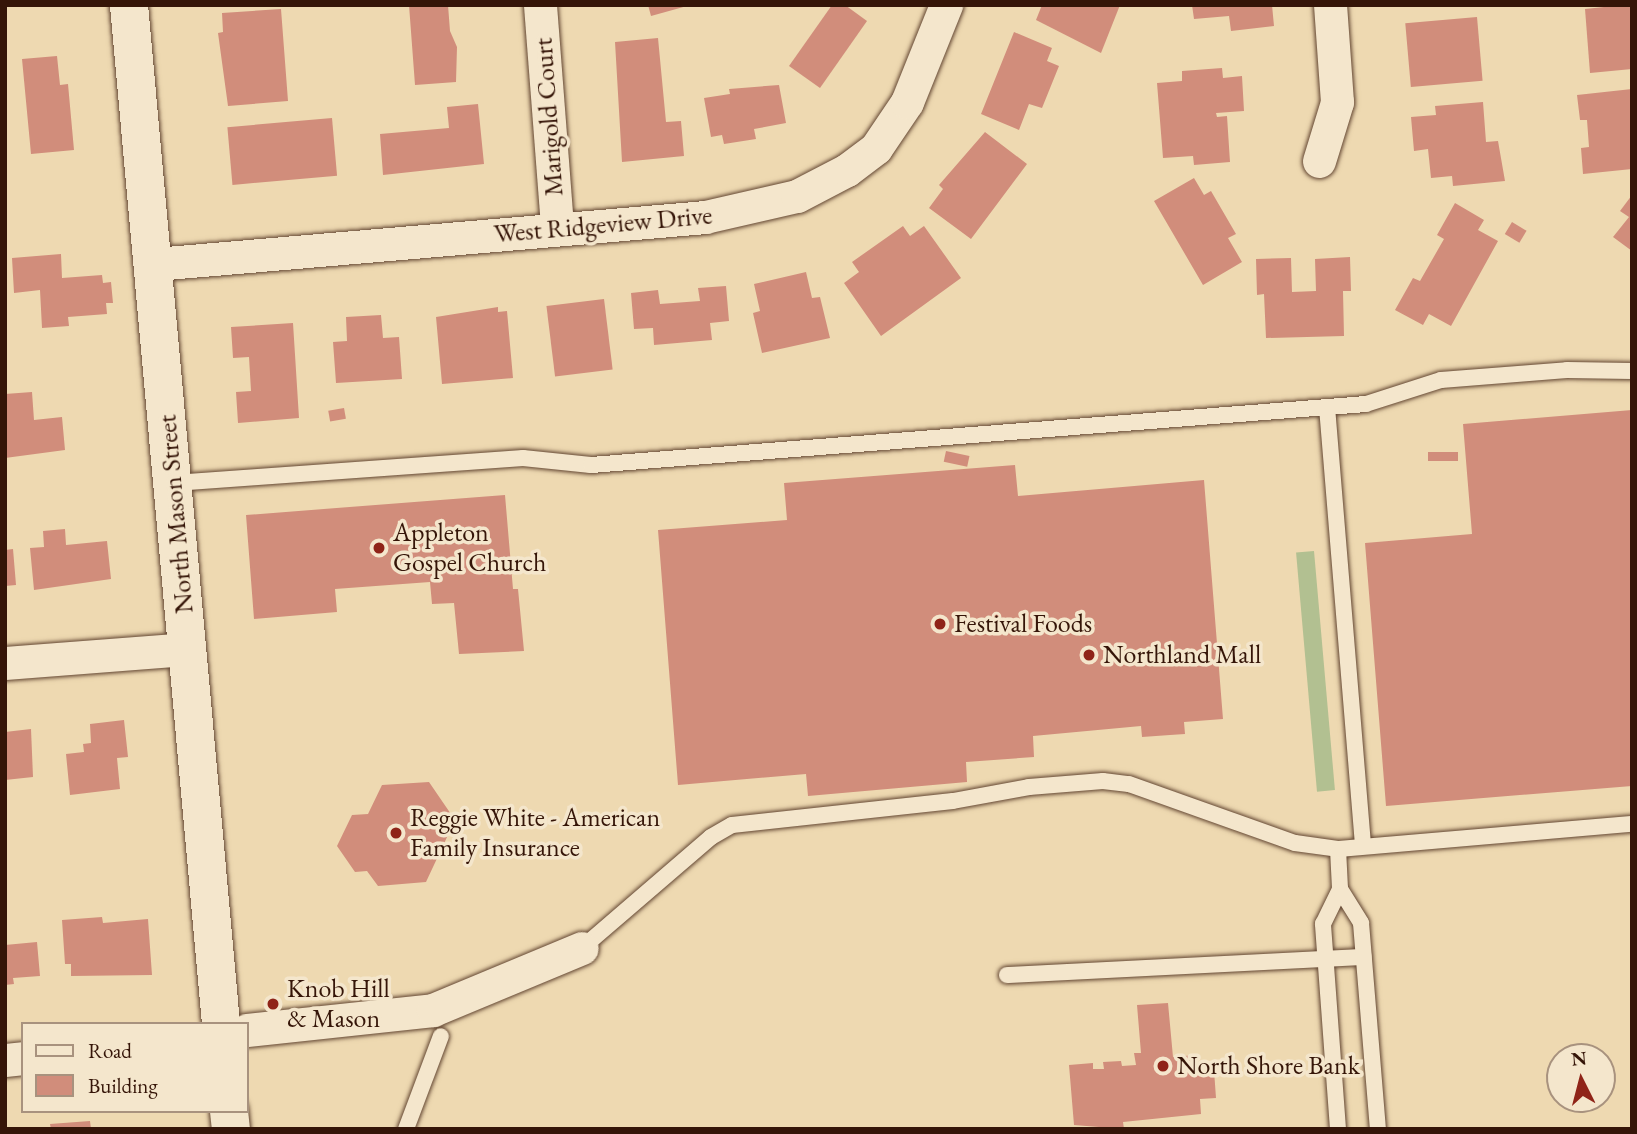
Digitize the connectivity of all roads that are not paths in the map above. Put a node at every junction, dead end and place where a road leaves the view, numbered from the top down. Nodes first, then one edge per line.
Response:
1 (129, 5) edge
2 (540, 5) edge
3 (946, 5) edge
4 (1330, 5) edge
5 (1319, 161) dead end
6 (557, 228) junction
7 (155, 264) junction
8 (1632, 371) edge
9 (1327, 407) junction
10 (174, 483) junction
11 (188, 649) junction
12 (5, 663) edge
13 (1632, 824) edge
14 (1363, 846) junction
15 (1338, 849) junction
16 (1340, 889) junction
17 (582, 948) joint
18 (1364, 957) junction
19 (1326, 960) junction
20 (1007, 975) dead end
21 (221, 1022) edge
22 (248, 1030) edge
23 (440, 1036) dead end
24 (406, 1129) edge
25 (1338, 1129) edge
26 (1378, 1129) edge

1 - 7 street, North Mason Street
2 - 6 street, Marigold Court
3 - 6 street, West Ridgeview Drive
4 - 5 street
6 - 7 street, West Ridgeview Drive
7 - 10 street, North Mason Street
8 - 9 lane
9 - 10 lane
9 - 14 lane
10 - 11 street, North Mason Street
11 - 12 street
11 - 21 street, North Mason Street
13 - 14 lane
14 - 15 lane
15 - 16 lane
15 - 17 lane
16 - 18 lane
16 - 19 lane
17 - 22 street
18 - 19 lane
18 - 26 lane
19 - 20 lane
19 - 25 lane
23 - 24 lane

